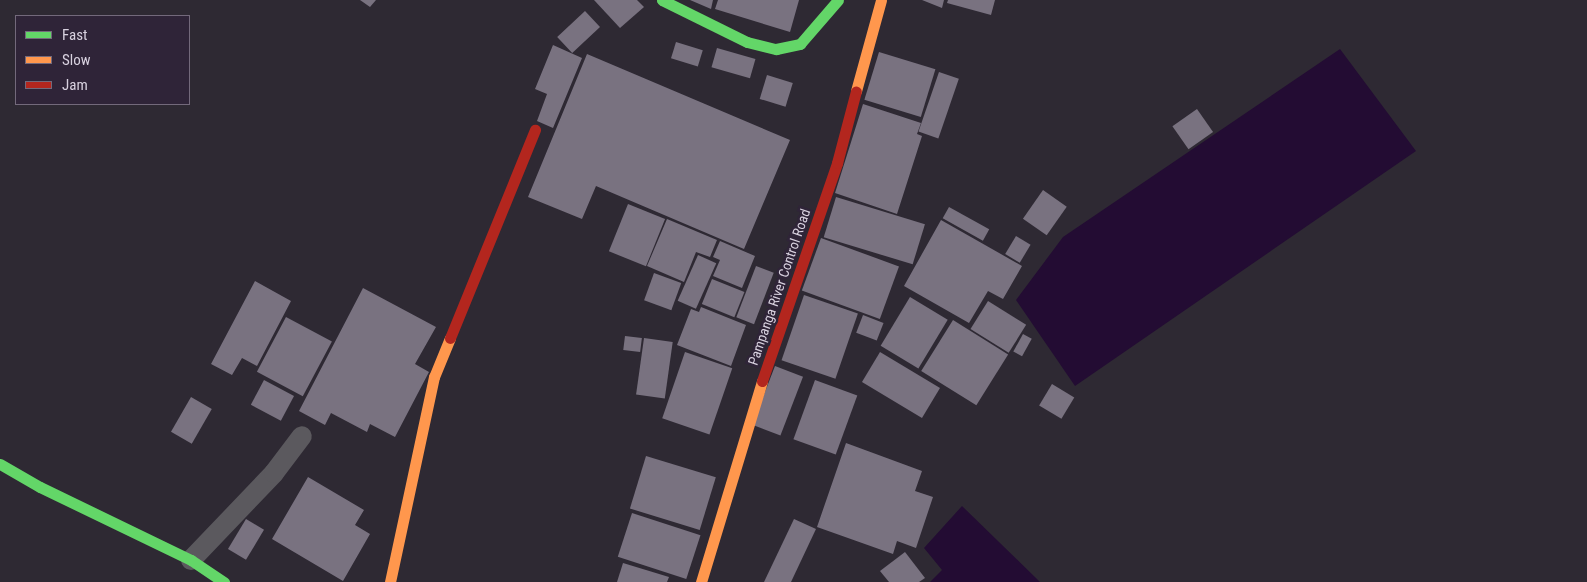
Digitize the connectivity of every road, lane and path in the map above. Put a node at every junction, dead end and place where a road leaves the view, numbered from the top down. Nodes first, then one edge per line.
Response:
1 (662, 0) edge
2 (838, 0) edge
3 (881, 0) edge
4 (535, 130) dead end
5 (302, 436) dead end
6 (0, 464) edge
7 (191, 560) junction
8 (224, 582) edge
9 (390, 582) edge
10 (701, 582) edge

1 - 2 street
3 - 10 street, Pampanga River Control Road
4 - 9 street
5 - 7 lane
6 - 7 street
7 - 8 street

